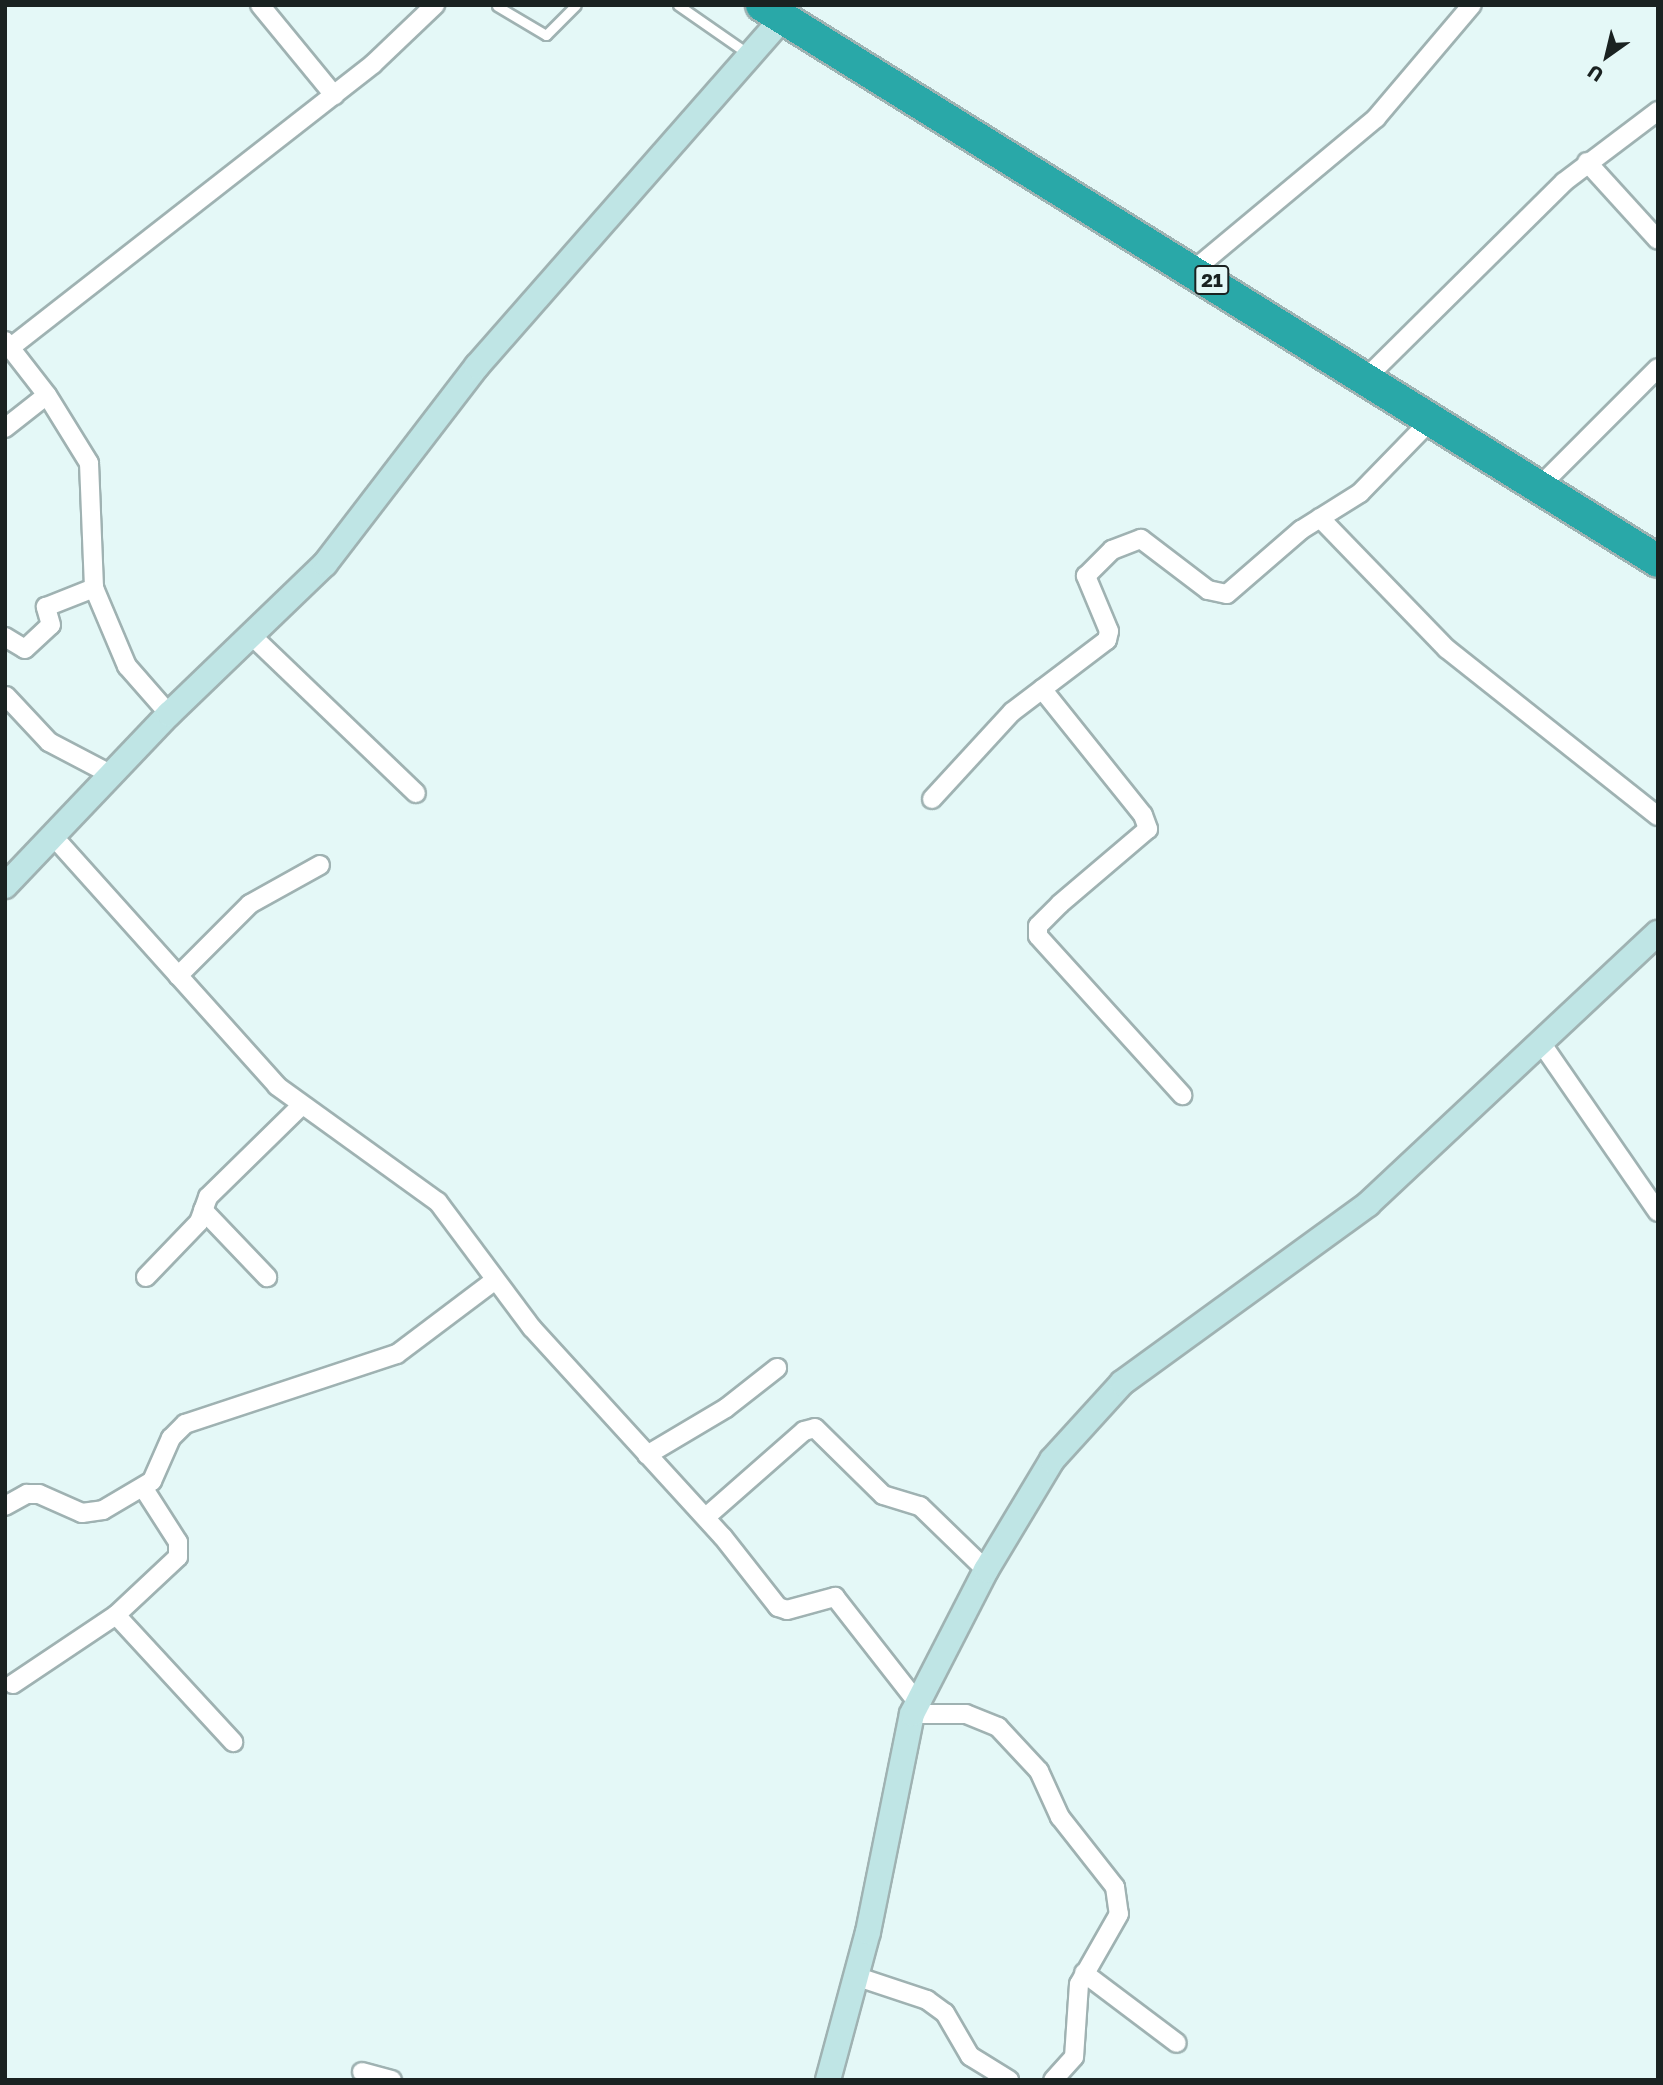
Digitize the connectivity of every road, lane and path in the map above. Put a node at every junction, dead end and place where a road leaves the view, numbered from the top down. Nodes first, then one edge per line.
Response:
1 (260, 5) edge
2 (435, 5) edge
3 (576, 5) edge
4 (678, 5) edge
5 (1472, 5) edge
6 (497, 6) edge
7 (772, 12) edge
8 (751, 56) junction
9 (334, 95) junction
10 (1658, 111) edge
11 (1587, 162) junction
12 (1658, 240) edge
13 (1195, 269) junction
14 (8, 344) edge
15 (1658, 368) edge
16 (1364, 380) junction
17 (47, 395) junction
18 (1429, 422) junction
19 (5, 428) edge
20 (1537, 489) junction
21 (1321, 518) junction
22 (1658, 561) edge
23 (94, 588) junction
24 (252, 636) junction
25 (5, 637) edge
26 (1042, 689) junction
27 (6, 696) edge
28 (169, 714) junction
29 (110, 774) junction
30 (416, 793) dead end
31 (932, 799) dead end
32 (1658, 816) edge
33 (53, 836) junction
34 (320, 865) dead end
35 (5, 886) edge
36 (1658, 933) edge
37 (178, 976) junction
38 (1542, 1044) junction
39 (1182, 1095) dead end
40 (301, 1106) junction
41 (203, 1210) junction
42 (1658, 1212) edge
43 (146, 1277) dead end
44 (267, 1277) dead end
45 (497, 1285) junction
46 (777, 1368) dead end
47 (647, 1455) junction
48 (144, 1489) junction
49 (5, 1506) edge
50 (706, 1517) junction
51 (986, 1570) junction
52 (116, 1615) junction
53 (13, 1684) dead end
54 (914, 1708) junction
55 (233, 1742) dead end
56 (1084, 1973) junction
57 (858, 1977) junction
58 (1177, 2043) dead end
59 (362, 2072) dead end
60 (392, 2080) edge
61 (828, 2080) edge
62 (1009, 2080) edge
63 (1053, 2080) edge

1 - 9 street
2 - 9 street
3 - 6 lane
4 - 8 lane
5 - 13 street
7 - 8 street
7 - 13 highway, 21
8 - 24 street
9 - 14 street
10 - 11 street
11 - 12 street
11 - 16 street
13 - 16 highway, 21
14 - 17 street
15 - 20 street
16 - 18 highway, 21
17 - 19 street
17 - 23 street
18 - 20 highway, 21
18 - 21 street
20 - 22 highway, 21
21 - 26 street
21 - 32 street
23 - 25 street
23 - 28 street
24 - 28 street
24 - 30 street
26 - 31 street
26 - 39 street
27 - 29 street
28 - 29 street
29 - 33 street
33 - 35 street
33 - 37 street
34 - 37 street
36 - 38 street
37 - 40 street
38 - 42 street
38 - 51 street
40 - 41 street
40 - 45 street
41 - 43 street
41 - 44 street
45 - 47 street
45 - 48 street
46 - 47 street
47 - 50 street
48 - 49 street
48 - 52 street
50 - 51 street
50 - 54 street
51 - 54 street
52 - 53 street
52 - 55 street
54 - 56 street
54 - 57 street
56 - 58 street
56 - 63 street
57 - 61 street
57 - 62 street
59 - 60 street

